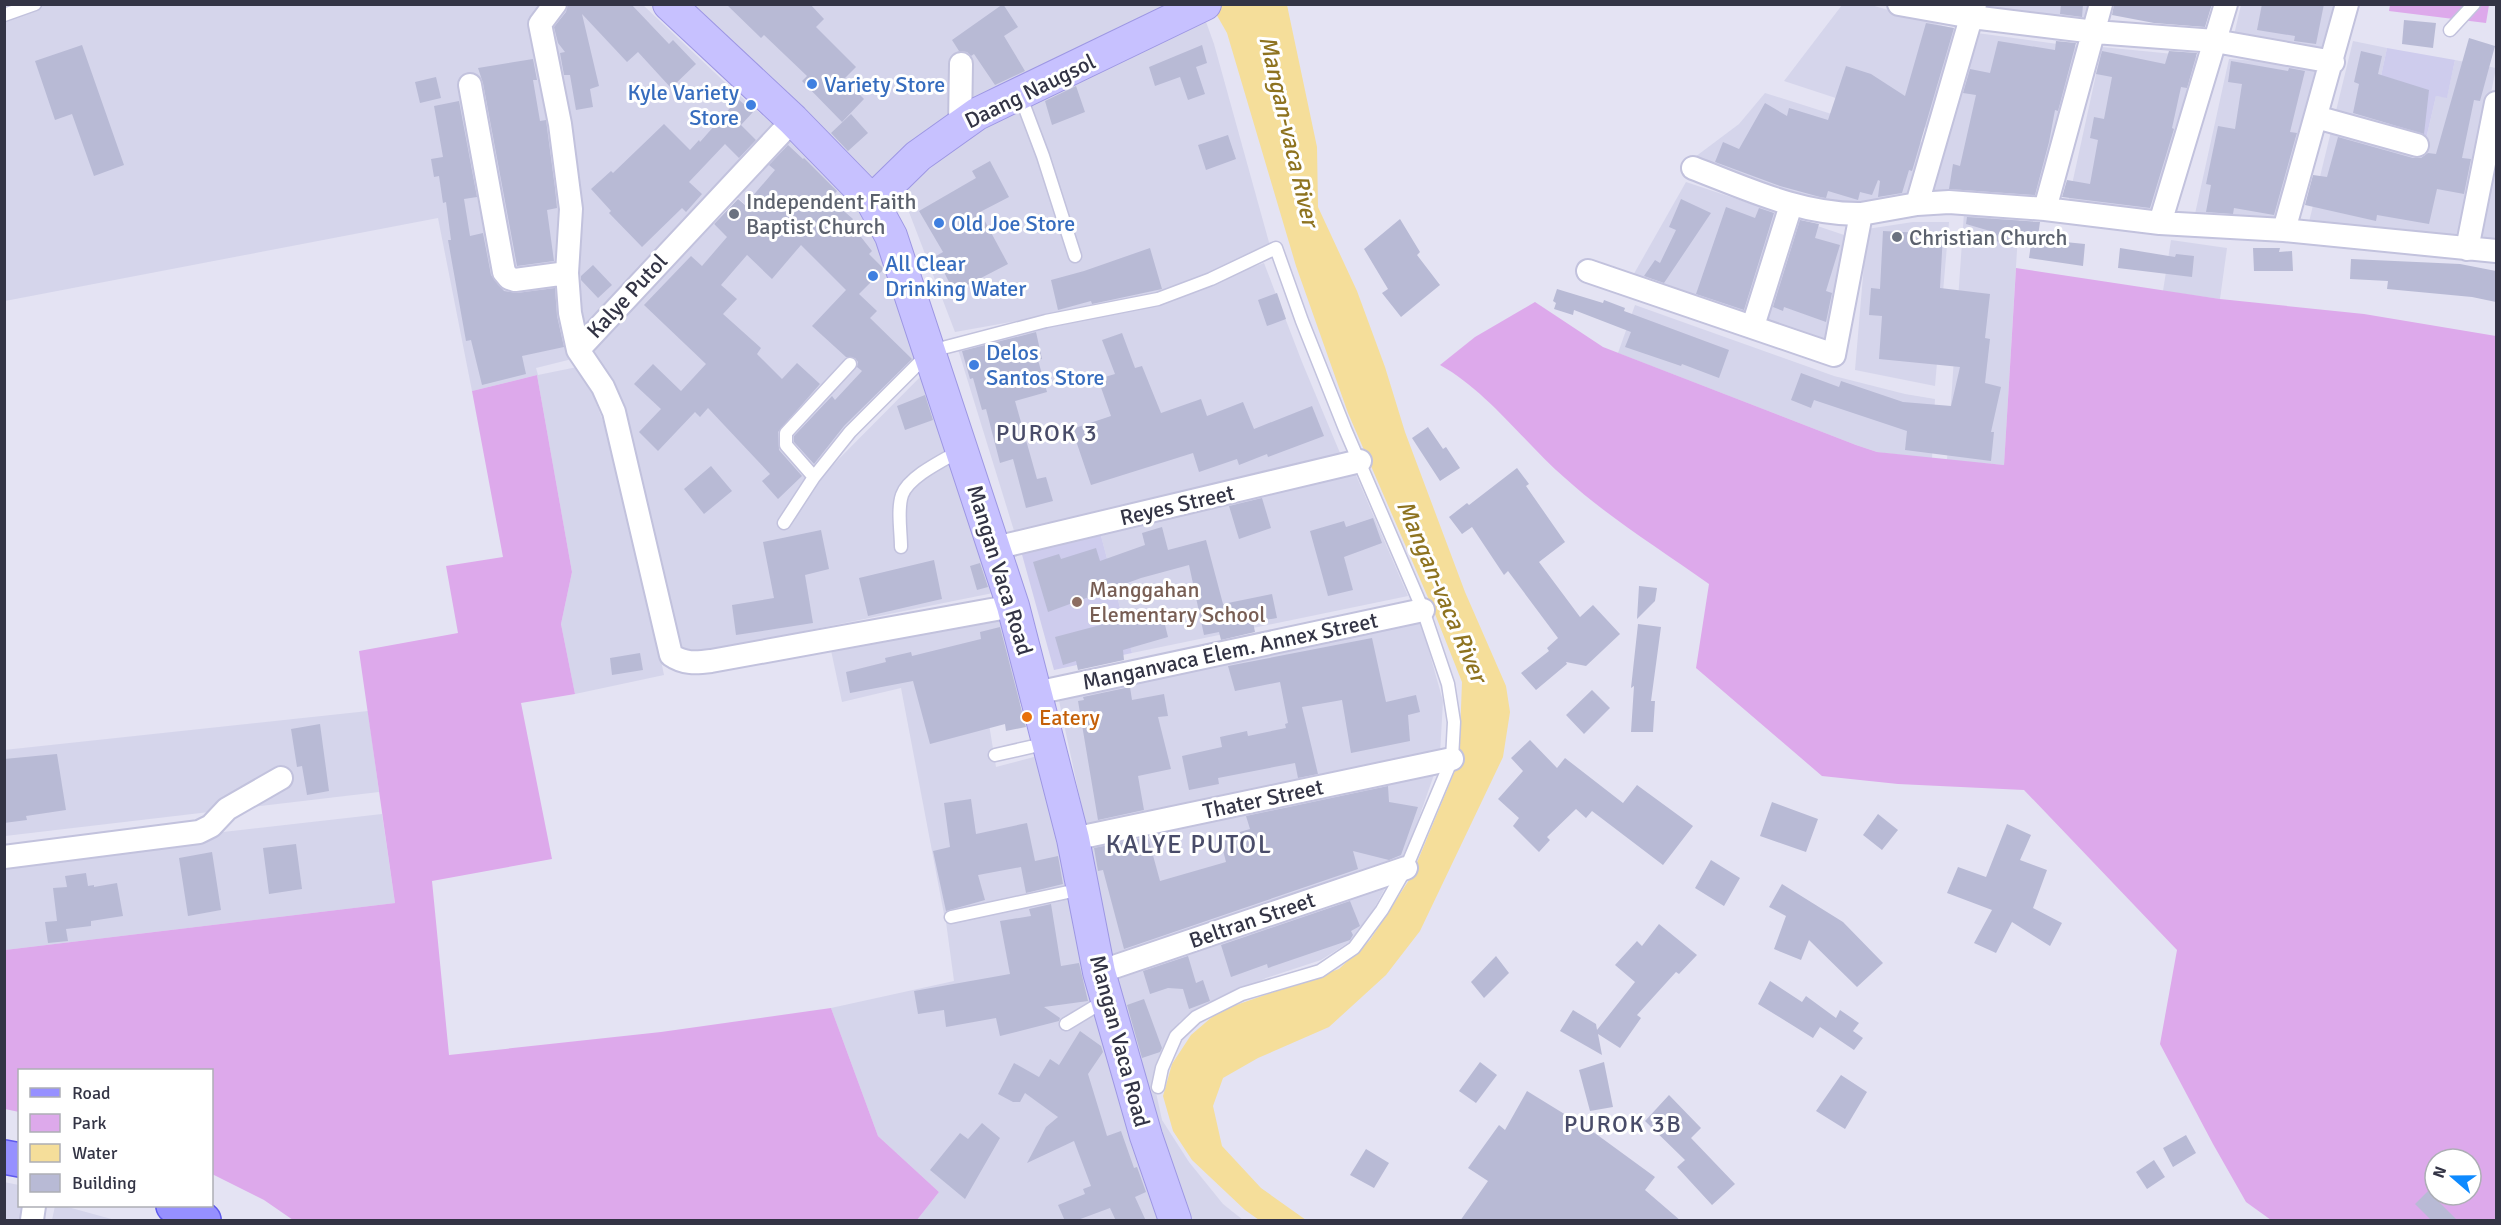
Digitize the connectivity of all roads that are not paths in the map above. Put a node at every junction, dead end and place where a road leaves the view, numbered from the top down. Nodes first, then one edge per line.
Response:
1 (35, 4) edge
2 (555, 4) edge
3 (669, 4) edge
4 (1899, 4) edge
5 (2101, 4) edge
6 (2226, 4) edge
7 (2347, 4) edge
8 (2474, 4) edge
9 (1201, 7) edge
10 (1973, 11) edge
11 (4, 15) edge
12 (2450, 30) dead end
13 (2095, 32) junction
14 (2216, 40) junction
15 (2333, 62) junction
16 (961, 64) dead end
17 (470, 85) dead end
18 (1020, 95) junction
19 (2496, 103) edge
20 (2316, 117) junction
21 (793, 120) junction
22 (960, 125) junction
23 (2417, 145) dead end
24 (1693, 168) dead end
25 (872, 201) junction
26 (1917, 204) junction
27 (1791, 205) junction
28 (2045, 209) junction
29 (1861, 214) junction
30 (2160, 224) junction
31 (2284, 230) junction
32 (2467, 249) junction
33 (2496, 251) edge
34 (1075, 256) dead end
35 (1588, 271) dead end
36 (567, 273) junction
37 (1753, 326) junction
38 (578, 350) junction
39 (931, 351) junction
40 (850, 364) dead end
41 (963, 449) junction
42 (1360, 461) junction
43 (814, 477) junction
44 (784, 523) dead end
45 (901, 547) dead end
46 (995, 548) junction
47 (1013, 606) junction
48 (1423, 610) junction
49 (1036, 693) junction
50 (1049, 743) junction
51 (994, 755) dead end
52 (1452, 759) junction
53 (281, 778) dead end
54 (1073, 839) junction
55 (4, 857) edge
56 (1406, 868) junction
57 (1082, 889) junction
58 (951, 917) dead end
59 (1103, 986) junction
60 (1066, 1024) dead end
61 (1158, 1087) dead end
62 (1175, 1221) edge

1 - 11 lane
2 - 36 street, Kalye Putol
3 - 21 main road, Mangan Vaca Road
4 - 10 street
5 - 13 street
6 - 14 street
7 - 15 street
8 - 12 lane
9 - 18 main road, Daang Naugsol
10 - 13 street
10 - 26 street
13 - 14 street
13 - 28 street
14 - 15 street
14 - 30 street
15 - 20 street
16 - 22 street
17 - 36 street
18 - 22 main road, Daang Naugsol
18 - 34 lane
19 - 32 street
20 - 23 street
20 - 31 street
21 - 25 main road, Mangan Vaca Road
21 - 38 street, Kalye Putol
22 - 25 main road, Daang Naugsol
24 - 27 street
25 - 39 main road, Mangan Vaca Road
26 - 28 street
26 - 29 street
27 - 29 street
27 - 37 street
28 - 30 street
29 - 37 street
30 - 31 street
31 - 32 street
32 - 33 street
35 - 37 street
36 - 38 street, Kalye Putol
38 - 47 street
39 - 41 main road, Mangan Vaca Road
39 - 42 lane
39 - 43 lane
40 - 43 lane
41 - 45 lane
41 - 46 main road, Mangan Vaca Road
42 - 46 street, Reyes Street
42 - 48 lane
43 - 44 lane
46 - 47 main road, Mangan Vaca Road
47 - 49 main road, Mangan Vaca Road
48 - 49 street, Manganvaca Elem. Annex Street
48 - 52 lane
49 - 50 main road, Mangan Vaca Road
50 - 51 lane
50 - 54 main road, Mangan Vaca Road
52 - 54 street, Thater Street
52 - 56 lane
53 - 55 street
54 - 57 main road, Mangan Vaca Road
56 - 59 street, Beltran Street
56 - 61 lane
57 - 58 lane
57 - 59 main road, Mangan Vaca Road
59 - 60 lane
59 - 62 main road, Mangan Vaca Road

